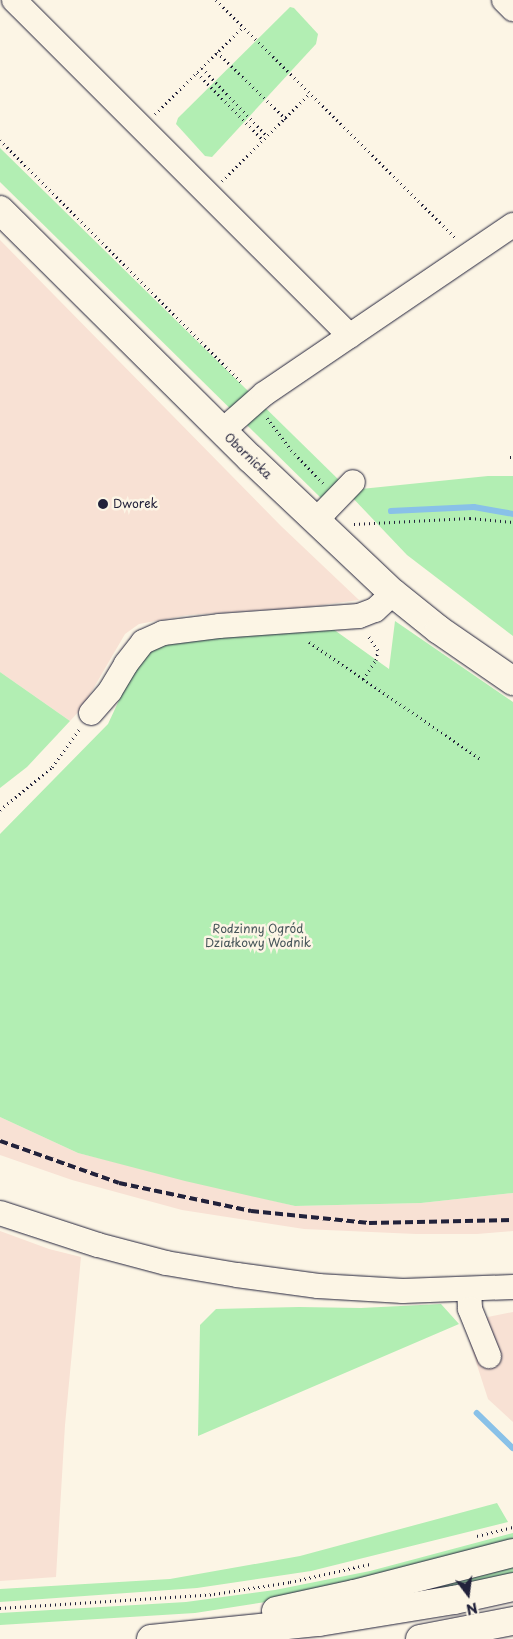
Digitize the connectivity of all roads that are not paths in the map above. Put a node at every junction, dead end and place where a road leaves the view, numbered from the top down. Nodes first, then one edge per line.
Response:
1 (14, 0) edge
2 (504, 0) edge
3 (513, 9) edge
4 (0, 210) edge
5 (513, 225) edge
6 (350, 336) junction
7 (222, 431) junction
8 (345, 490) road end
9 (317, 523) junction
10 (393, 593) junction
11 (513, 681) edge
12 (91, 713) road end
13 (0, 1213) edge
14 (513, 1287) edge
15 (469, 1289) junction
16 (489, 1356) dead end
17 (513, 1553) edge
18 (513, 1587) edge
19 (513, 1621) edge
20 (164, 1638) edge
21 (420, 1639) edge

1 - 6 street
2 - 3 street
4 - 7 main road, Obornicka
5 - 6 street
6 - 7 street
7 - 9 main road, Obornicka
8 - 9 street
9 - 10 main road, Obornicka
10 - 11 main road, Obornicka
10 - 12 street
13 - 15 street
14 - 15 street
15 - 16 street
17 - 20 main road
18 - 20 main road
19 - 21 main road

